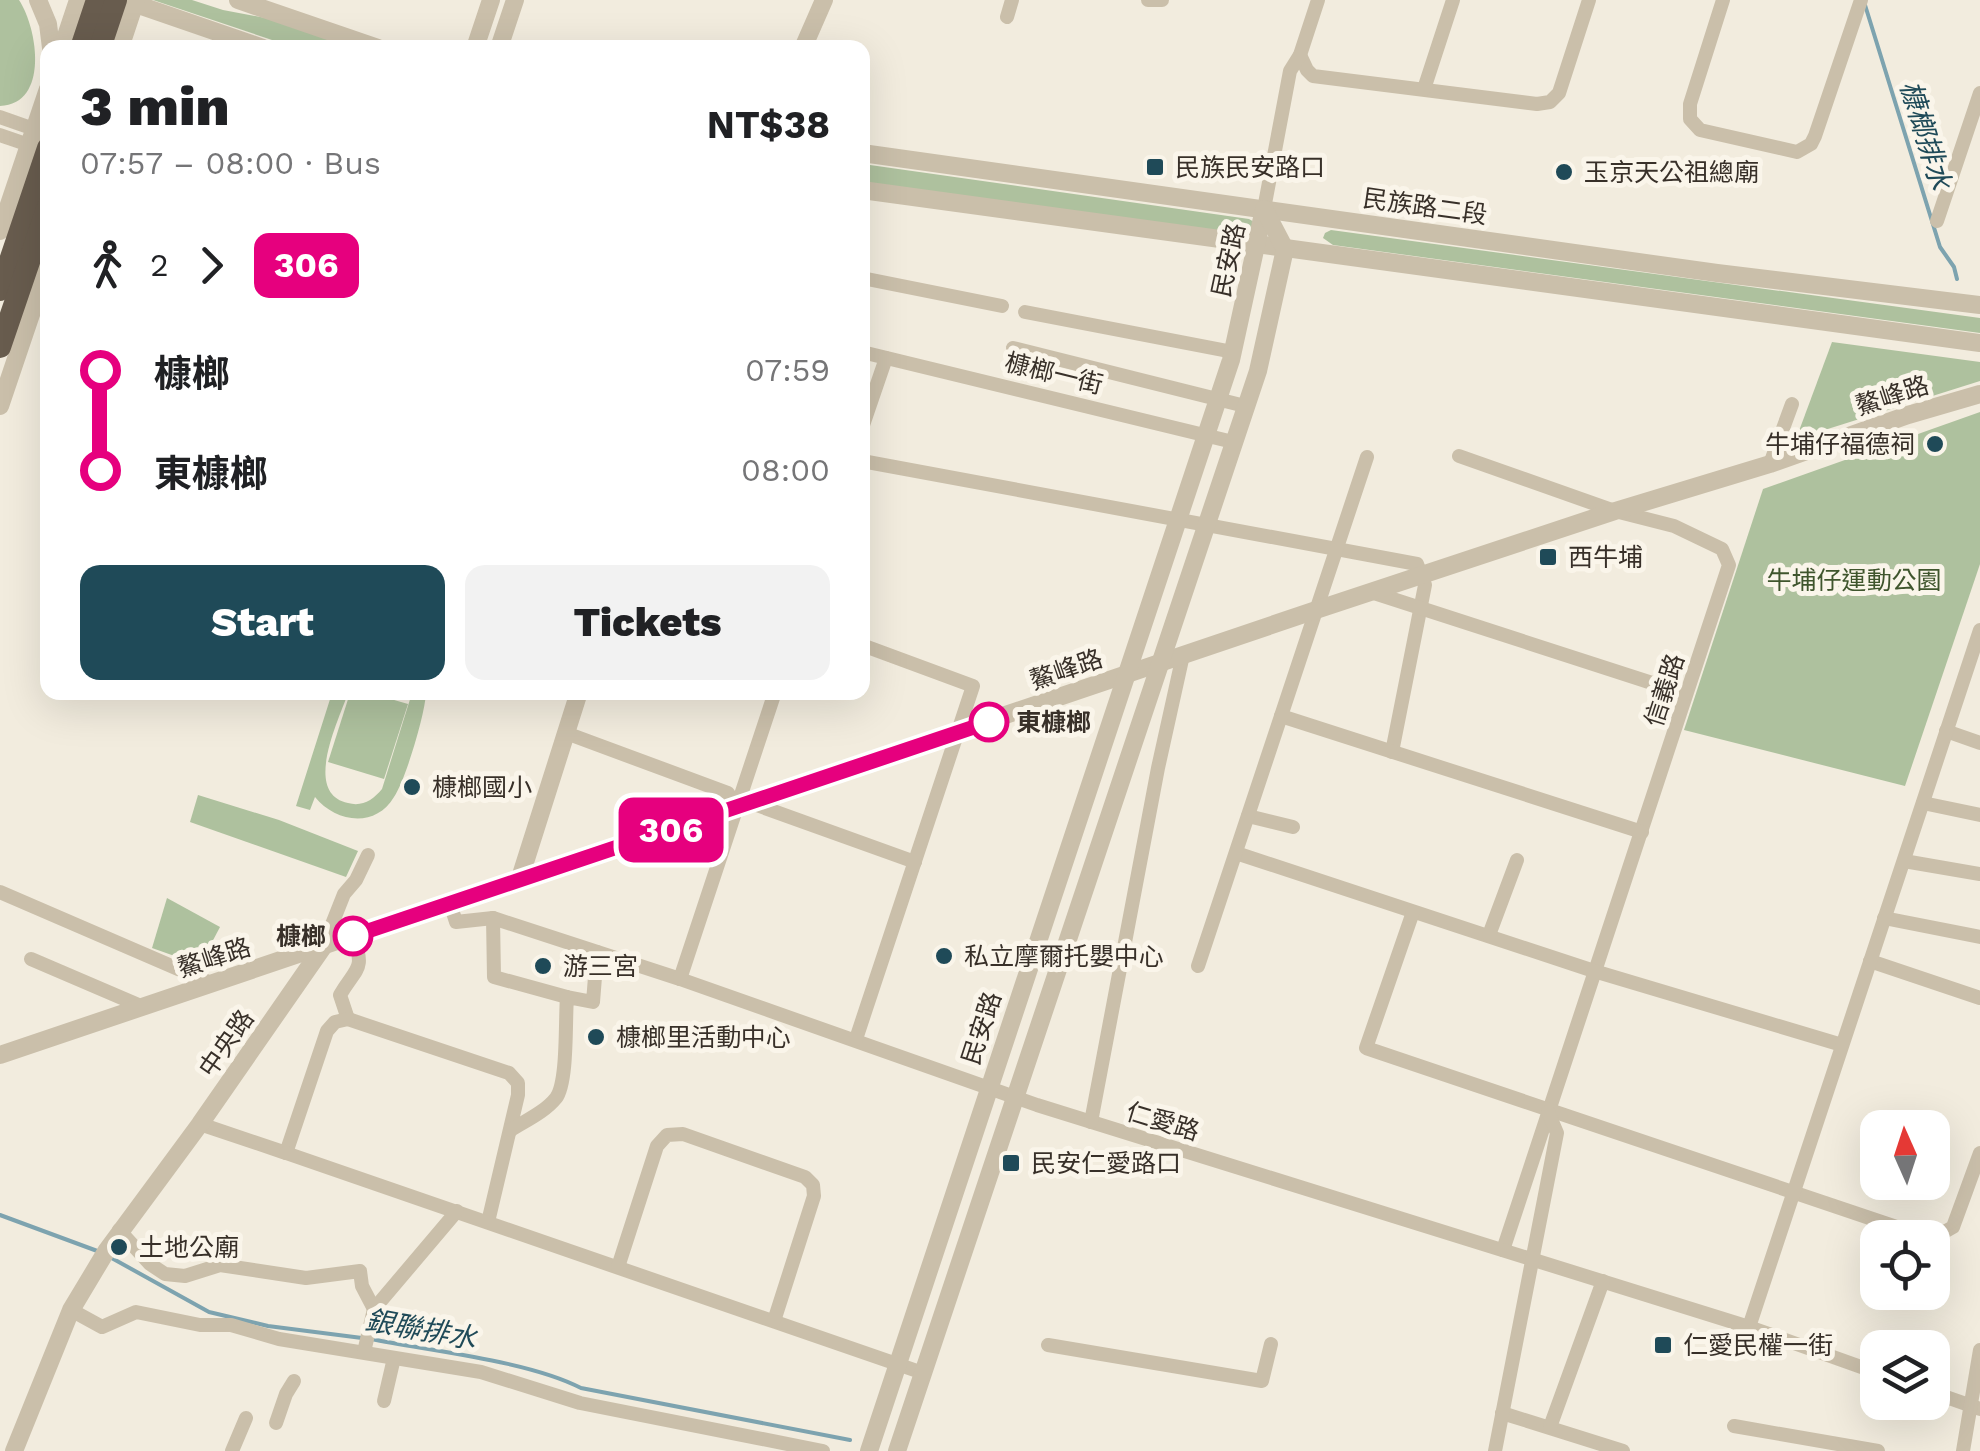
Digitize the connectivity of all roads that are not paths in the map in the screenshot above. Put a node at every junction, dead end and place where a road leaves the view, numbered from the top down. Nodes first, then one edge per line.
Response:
1 (38, 0) edge
2 (78, 0) edge
3 (97, 0) edge
4 (238, 0) edge
5 (491, 0) edge
6 (515, 0) edge
7 (824, 0) edge
8 (1012, 0) edge
9 (1148, 0) edge
10 (1162, 0) edge
11 (1318, 0) edge
12 (1453, 0) edge
13 (1589, 0) edge
14 (1723, 0) edge
15 (128, 1) edge
16 (1859, 5) edge
17 (1007, 17) dead end
18 (51, 40) edge
19 (65, 40) edge
20 (84, 40) edge
21 (105, 40) edge
22 (121, 40) edge
23 (240, 40) edge
24 (355, 40) edge
25 (478, 40) edge
26 (502, 40) edge
27 (806, 40) edge
28 (1300, 55) junction
29 (1424, 90) junction
30 (1980, 94) edge
31 (0, 117) edge
32 (0, 135) edge
33 (37, 140) edge
34 (870, 154) edge
35 (870, 191) edge
36 (1264, 209) junction
37 (1937, 221) dead end
38 (40, 230) edge
39 (0, 231) edge
40 (1257, 246) junction
41 (1285, 249) junction
42 (870, 280) edge
43 (40, 288) edge
44 (0, 290) edge
45 (1980, 305) edge
46 (1002, 306) dead end
47 (1025, 312) dead end
48 (1980, 342) edge
49 (0, 348) edge
50 (1013, 348) dead end
51 (1233, 352) junction
52 (870, 354) edge
53 (886, 358) junction
54 (1980, 394) edge
55 (1218, 399) junction
56 (1792, 404) dead end
57 (870, 405) edge
58 (0, 406) edge
59 (1245, 406) junction
60 (1206, 435) junction
61 (1233, 442) junction
62 (1367, 456) dead end
63 (1459, 456) dead end
64 (870, 462) edge
65 (1770, 464) junction
66 (1614, 510) junction
67 (1178, 520) junction
68 (1206, 525) junction
69 (1336, 549) junction
70 (1421, 575) junction
71 (1371, 592) junction
72 (1420, 608) junction
73 (1316, 610) junction
74 (1980, 630) edge
75 (870, 648) edge
76 (1183, 655) junction
77 (1159, 662) junction
78 (1126, 675) junction
79 (1686, 694) junction
80 (576, 700) edge
81 (773, 700) edge
82 (1281, 716) junction
83 (958, 732) junction
84 (1946, 732) junction
85 (566, 733) junction
86 (1980, 743) edge
87 (1392, 752) junction
88 (1922, 803) junction
89 (744, 805) junction
90 (1980, 815) edge
91 (1248, 816) junction
92 (1293, 827) dead end
93 (1642, 832) junction
94 (1236, 854) junction
95 (368, 855) dead end
96 (1517, 860) dead end
97 (1904, 860) junction
98 (915, 862) junction
99 (1980, 874) edge
100 (520, 878) junction
101 (0, 892) edge
102 (450, 902) junction
103 (1414, 912) junction
104 (493, 918) junction
105 (1884, 918) junction
106 (1489, 935) junction
107 (353, 936) junction
108 (1980, 937) edge
109 (323, 947) junction
110 (597, 952) junction
111 (30, 959) dead end
112 (1870, 961) junction
113 (1198, 966) dead end
114 (1594, 971) junction
115 (680, 979) junction
116 (213, 984) junction
117 (567, 998) junction
118 (1980, 998) edge
119 (143, 1007) junction
120 (348, 1019) junction
121 (856, 1040) junction
122 (1842, 1045) junction
123 (0, 1056) edge
124 (988, 1087) junction
125 (1014, 1097) junction
126 (1548, 1111) junction
127 (1090, 1122) junction
128 (200, 1124) junction
129 (511, 1130) junction
130 (286, 1153) junction
131 (1980, 1153) edge
132 (1793, 1193) junction
133 (457, 1211) junction
134 (1876, 1220) edge
135 (488, 1222) junction
136 (1950, 1228) edge
137 (119, 1230) junction
138 (1503, 1250) junction
139 (1530, 1258) junction
140 (618, 1267) junction
141 (1603, 1281) junction
142 (71, 1310) junction
143 (372, 1316) junction
144 (774, 1321) junction
145 (1749, 1327) junction
146 (1271, 1344) dead end
147 (1048, 1345) dead end
148 (1980, 1350) edge
149 (364, 1352) junction
150 (394, 1358) junction
151 (897, 1364) junction
152 (1860, 1367) edge
153 (923, 1373) junction
154 (294, 1381) dead end
155 (1950, 1398) edge
156 (384, 1402) dead end
157 (1975, 1407) edge
158 (1502, 1413) junction
159 (246, 1418) dead end
160 (276, 1423) dead end
161 (1734, 1426) dead end
162 (1550, 1427) junction
163 (14, 1451) edge
164 (232, 1451) edge
165 (823, 1451) edge
166 (869, 1451) edge
167 (897, 1451) edge
168 (1495, 1451) edge
169 (1623, 1451) edge
170 (1878, 1451) edge
171 (1962, 1451) edge

1 - 18 street
2 - 19 street
3 - 20 highway
4 - 24 street
5 - 25 street
6 - 26 street
7 - 27 street
8 - 17 street
9 - 10 street
11 - 28 street
12 - 29 street
13 - 29 street
14 - 16 street
15 - 21 highway
15 - 22 street
15 - 23 street
28 - 29 street
28 - 36 street
30 - 37 street
31 - 33 street
32 - 33 street
33 - 39 street
33 - 44 highway
34 - 36 street, 民族路二段
35 - 40 street
36 - 40 street, 民安路
36 - 41 street, 民安路
36 - 45 street, 民族路二段
38 - 49 highway
40 - 41 street
40 - 51 street, 民安路
41 - 48 street
41 - 59 street
42 - 46 street
43 - 58 street
47 - 51 street
50 - 55 street
51 - 55 street, 民安路
52 - 53 street, 槺榔一街
53 - 57 street
53 - 60 street, 槺榔一街
54 - 65 street, 鰲峰路
55 - 59 street
55 - 60 street, 民安路
56 - 65 street
59 - 61 street
60 - 61 street, 槺榔一街
60 - 67 street, 民安路
61 - 68 street
62 - 69 street
63 - 66 street, 信義路
64 - 67 street
65 - 66 street, 鰲峰路
66 - 70 street, 鰲峰路
66 - 79 street, 信義路
67 - 68 street
67 - 78 street, 民安路
68 - 69 street
68 - 77 street
69 - 70 street
69 - 73 street
70 - 71 street, 鰲峰路
70 - 72 street
71 - 72 street
71 - 73 street, 鰲峰路
72 - 79 street
72 - 87 street
73 - 76 street, 鰲峰路
73 - 82 street
74 - 84 street
75 - 83 street
76 - 77 street, 鰲峰路
76 - 127 street
77 - 78 street, 鰲峰路
77 - 125 street
78 - 83 street, 鰲峰路
78 - 124 street, 民安路
79 - 93 street, 信義路
80 - 85 street
81 - 89 street
82 - 87 street
82 - 91 street
83 - 89 street, 鰲峰路
83 - 98 street
84 - 86 street
84 - 88 street
85 - 89 street
85 - 100 street
87 - 93 street
88 - 90 street
88 - 97 street
89 - 98 street
89 - 100 street, 鰲峰路
89 - 115 street
91 - 92 street
91 - 94 street
93 - 114 street, 信義路
94 - 103 street
94 - 113 street
95 - 109 street, 中央路
96 - 106 street
97 - 99 street
97 - 105 street
98 - 121 street
100 - 102 street, 鰲峰路
101 - 116 street
102 - 104 street, 仁愛路
102 - 107 street, 鰲峰路
103 - 106 street
103 - 126 street
104 - 110 street, 仁愛路
104 - 117 street
105 - 108 street
105 - 112 street
106 - 114 street
107 - 109 street, 鰲峰路
107 - 120 street
109 - 116 street, 鰲峰路
109 - 128 street, 中央路
110 - 115 street, 仁愛路
110 - 117 street
111 - 119 street
112 - 118 street
112 - 122 street
114 - 122 street
114 - 126 street, 信義路
115 - 121 street, 仁愛路
116 - 119 street, 鰲峰路
117 - 129 street
119 - 123 street, 鰲峰路
120 - 129 street
120 - 130 street
121 - 124 street, 仁愛路
122 - 132 street
124 - 125 street, 仁愛路
124 - 151 street, 民安路
125 - 127 street, 仁愛路
125 - 153 street
126 - 132 street
126 - 138 street, 信義路
126 - 139 street, 信義路
127 - 138 street, 仁愛路
128 - 130 street
128 - 137 street, 中央路
129 - 135 street
130 - 133 street
131 - 136 street
132 - 134 street
132 - 145 street
133 - 135 street
133 - 143 street
135 - 140 street
137 - 142 street, 中央路
137 - 143 street
138 - 139 street, 仁愛路
139 - 141 street, 仁愛路
139 - 158 street, 信義路
140 - 144 street
140 - 144 street
141 - 145 street, 仁愛路
141 - 162 street
142 - 149 street
142 - 163 street, 中央路
143 - 149 street
144 - 151 street
145 - 152 street, 仁愛路
146 - 147 street
148 - 157 street
149 - 150 street
150 - 156 street
150 - 165 street
151 - 153 street
151 - 166 street, 民安路
153 - 167 street
154 - 160 street
155 - 157 street
157 - 171 street
158 - 162 street
158 - 168 street, 信義路
159 - 164 street
161 - 170 street
162 - 169 street

